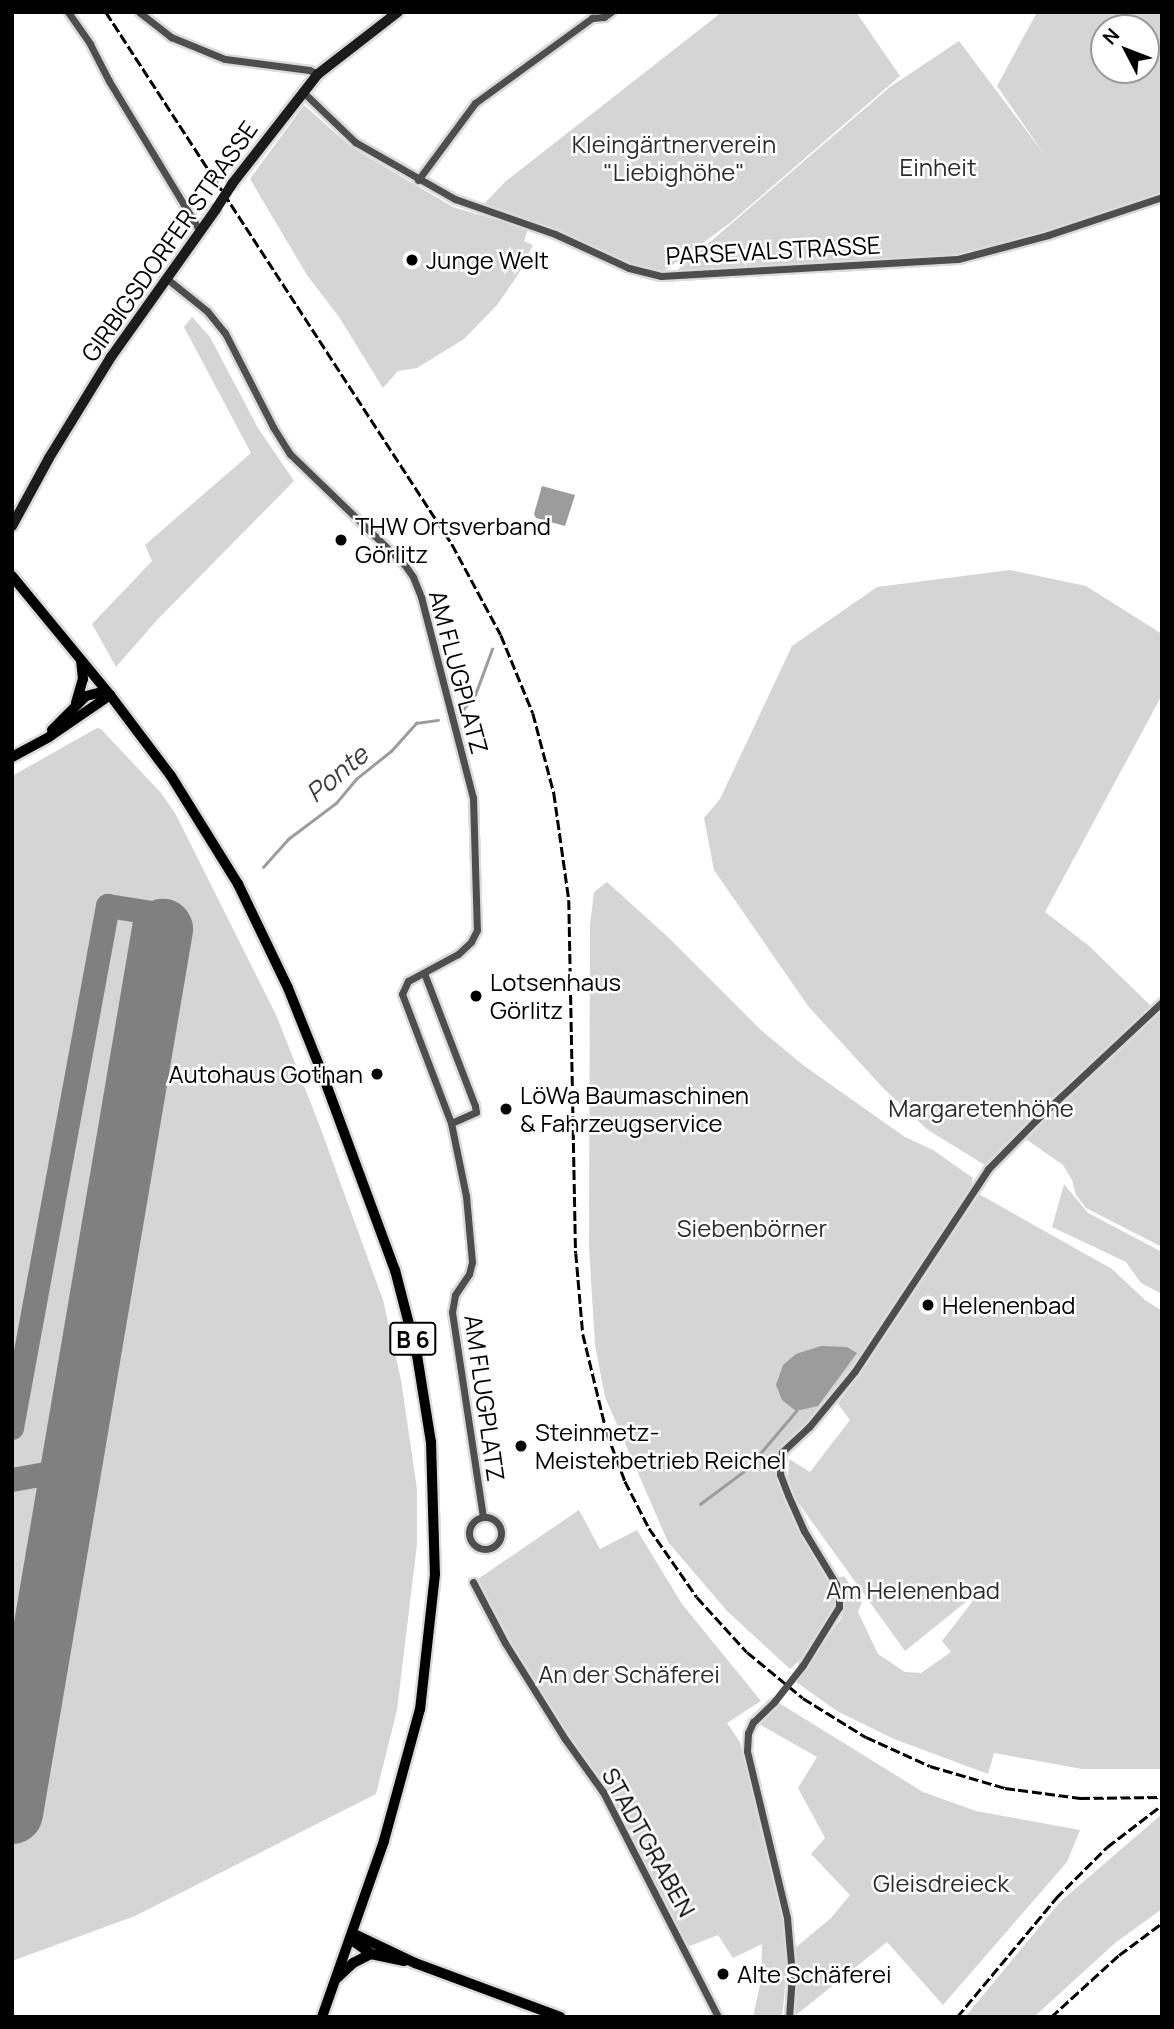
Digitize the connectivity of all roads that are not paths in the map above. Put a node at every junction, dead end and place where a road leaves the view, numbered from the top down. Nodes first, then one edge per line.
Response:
1 (68, 12) edge
2 (139, 12) edge
3 (398, 12) edge
4 (611, 12) edge
5 (590, 15) edge
6 (318, 74) junction
7 (302, 91) junction
8 (418, 180) junction
9 (1162, 197) edge
10 (200, 231) junction
11 (166, 278) junction
12 (12, 526) edge
13 (12, 576) edge
14 (81, 661) junction
15 (110, 695) junction
16 (76, 704) junction
17 (39, 741) junction
18 (12, 758) edge
19 (424, 973) junction
20 (1162, 1002) edge
21 (451, 1123) junction
22 (483, 1516) junction
23 (473, 1582) dead end
24 (352, 1933) junction
25 (371, 1954) junction
26 (415, 1963) junction
27 (335, 1980) junction
28 (322, 2017) edge
29 (560, 2017) edge
30 (718, 2017) edge
31 (789, 2017) edge

1 - 10 street
2 - 6 street
3 - 6 street, GIRBIGSDORFER STRASSE
4 - 5 street
5 - 8 street
6 - 7 street, GIRBIGSDORFER STRASSE
7 - 8 street, PARSEVALSTRASSE
7 - 10 street, GIRBIGSDORFER STRASSE, bridge
8 - 9 street, PARSEVALSTRASSE
10 - 11 street, GIRBIGSDORFER STRASSE
11 - 12 street, GIRBIGSDORFER STRASSE
11 - 19 street, AM FLUGPLATZ
13 - 14 main road, B 6
14 - 15 main road, B 6
14 - 16 main road
15 - 16 main road
15 - 17 main road
15 - 24 main road, B 6
16 - 17 main road
17 - 18 main road
19 - 21 street, AM FLUGPLATZ
19 - 21 street
20 - 31 street, bridge
21 - 22 street, AM FLUGPLATZ
22 - 22 street, AM FLUGPLATZ
23 - 30 street, STADTGRABEN
24 - 25 main road
24 - 26 main road
24 - 27 main road, B 6
25 - 26 main road
25 - 27 main road
26 - 29 main road
27 - 28 main road, B 6

